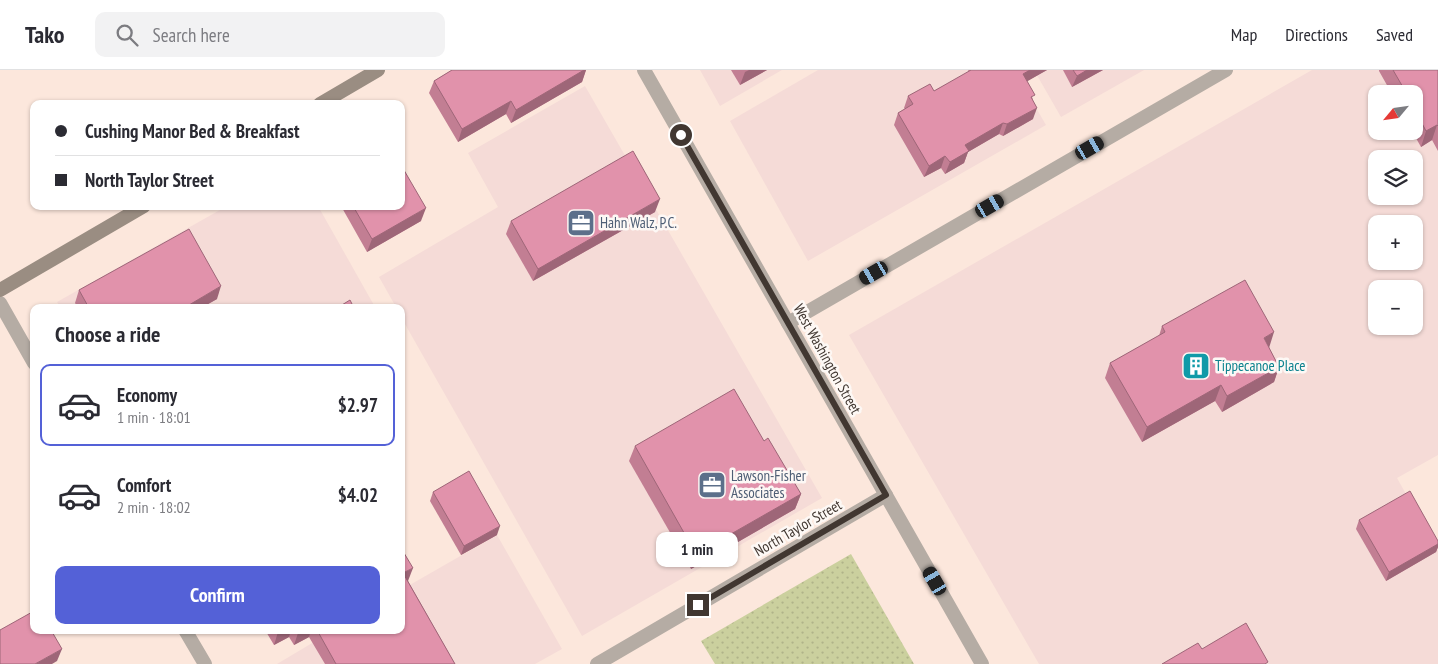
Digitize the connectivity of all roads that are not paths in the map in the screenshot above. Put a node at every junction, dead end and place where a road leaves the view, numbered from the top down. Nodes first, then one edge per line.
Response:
1 (378, 70) edge
2 (644, 70) edge
3 (1226, 70) edge
4 (327, 100) edge
5 (137, 210) edge
6 (0, 290) edge
7 (0, 303) edge
8 (788, 323) junction
9 (30, 356) edge
10 (886, 495) junction
11 (187, 634) edge
12 (205, 664) edge
13 (597, 664) edge
14 (982, 664) edge

1 - 4 main road
2 - 8 street, West Washington Street
3 - 8 street
5 - 6 main road
7 - 9 street
8 - 10 street, West Washington Street
10 - 13 street, North Taylor Street
10 - 14 street, West Washington Street
11 - 12 street

